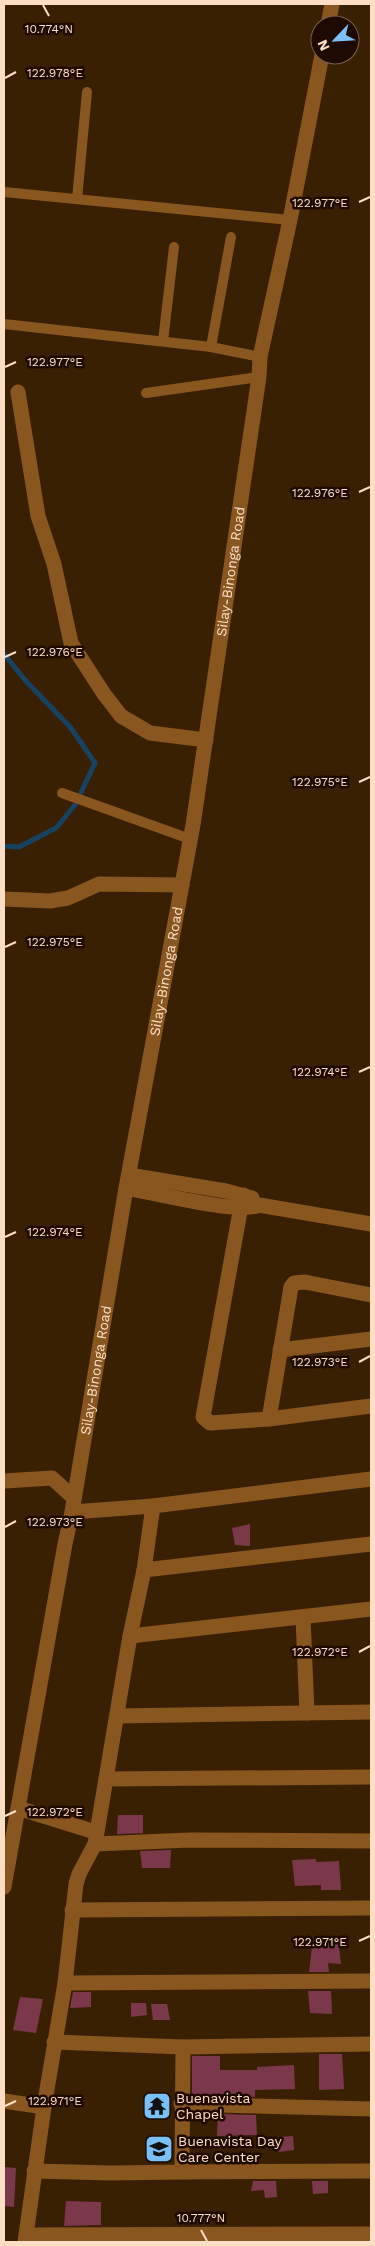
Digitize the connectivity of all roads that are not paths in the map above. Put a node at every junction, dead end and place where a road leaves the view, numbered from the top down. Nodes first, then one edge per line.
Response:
1 (320, 65) edge
2 (87, 92) dead end
3 (4, 192) edge
4 (77, 199) junction
5 (290, 220) junction
6 (231, 237) dead end
7 (174, 247) dead end
8 (4, 324) edge
9 (163, 341) junction
10 (211, 347) junction
11 (260, 357) junction
12 (259, 377) junction
13 (18, 392) dead end
14 (146, 393) dead end
15 (206, 740) junction
16 (65, 794) dead end
17 (190, 839) junction
18 (182, 885) junction
19 (4, 899) edge
20 (127, 1181) junction
21 (242, 1201) junction
22 (371, 1224) edge
23 (371, 1295) edge
24 (371, 1339) edge
25 (280, 1350) junction
26 (371, 1406) edge
27 (269, 1420) junction
28 (371, 1479) edge
29 (4, 1481) edge
30 (73, 1505) junction
31 (153, 1506) junction
32 (371, 1544) edge
33 (144, 1570) junction
34 (371, 1609) edge
35 (303, 1617) junction
36 (130, 1636) junction
37 (371, 1712) edge
38 (307, 1714) junction
39 (117, 1716) junction
40 (371, 1777) edge
41 (106, 1779) junction
42 (18, 1808) junction
43 (95, 1838) junction
44 (371, 1841) edge
45 (4, 1887) edge
46 (371, 1908) edge
47 (72, 1910) junction
48 (371, 1981) edge
49 (65, 1983) junction
50 (54, 2042) junction
51 (371, 2044) edge
52 (183, 2047) junction
53 (4, 2101) edge
54 (181, 2104) junction
55 (44, 2107) junction
56 (371, 2109) edge
57 (34, 2171) junction
58 (371, 2171) edge
59 (182, 2172) junction
60 (371, 2234) edge
61 (26, 2239) edge

1 - 5 street, Silay-Binonga Road
2 - 4 lane
3 - 4 lane
4 - 5 lane
5 - 11 street, Silay-Binonga Road
6 - 10 lane
7 - 9 lane
8 - 9 lane
9 - 10 lane
10 - 11 lane
11 - 12 street, Silay-Binonga Road
12 - 14 lane
12 - 15 street, Silay-Binonga Road
13 - 15 street
15 - 17 street, Silay-Binonga Road
16 - 17 lane
17 - 18 street, Silay-Binonga Road
18 - 19 street
18 - 20 street, Silay-Binonga Road
20 - 21 street
20 - 30 street, Silay-Binonga Road
21 - 22 street
21 - 27 street
23 - 25 street
24 - 25 street
25 - 27 street
26 - 27 street
28 - 31 street
29 - 30 street
30 - 31 street
30 - 42 street, Silay-Binonga Road
31 - 33 street
32 - 33 street
33 - 36 street
34 - 35 street
35 - 36 street
35 - 38 street
36 - 39 street
37 - 38 street
38 - 39 street
39 - 41 street
40 - 41 street
41 - 43 street
42 - 43 street
42 - 45 street, Silay-Binonga Road
43 - 44 street
43 - 47 street
46 - 47 street
47 - 49 street
48 - 49 street
49 - 50 street
50 - 52 street
50 - 55 street
51 - 52 street
52 - 54 street
53 - 55 street
54 - 56 street
54 - 59 street
55 - 57 street
57 - 59 street
57 - 61 street
58 - 59 street
60 - 61 street

